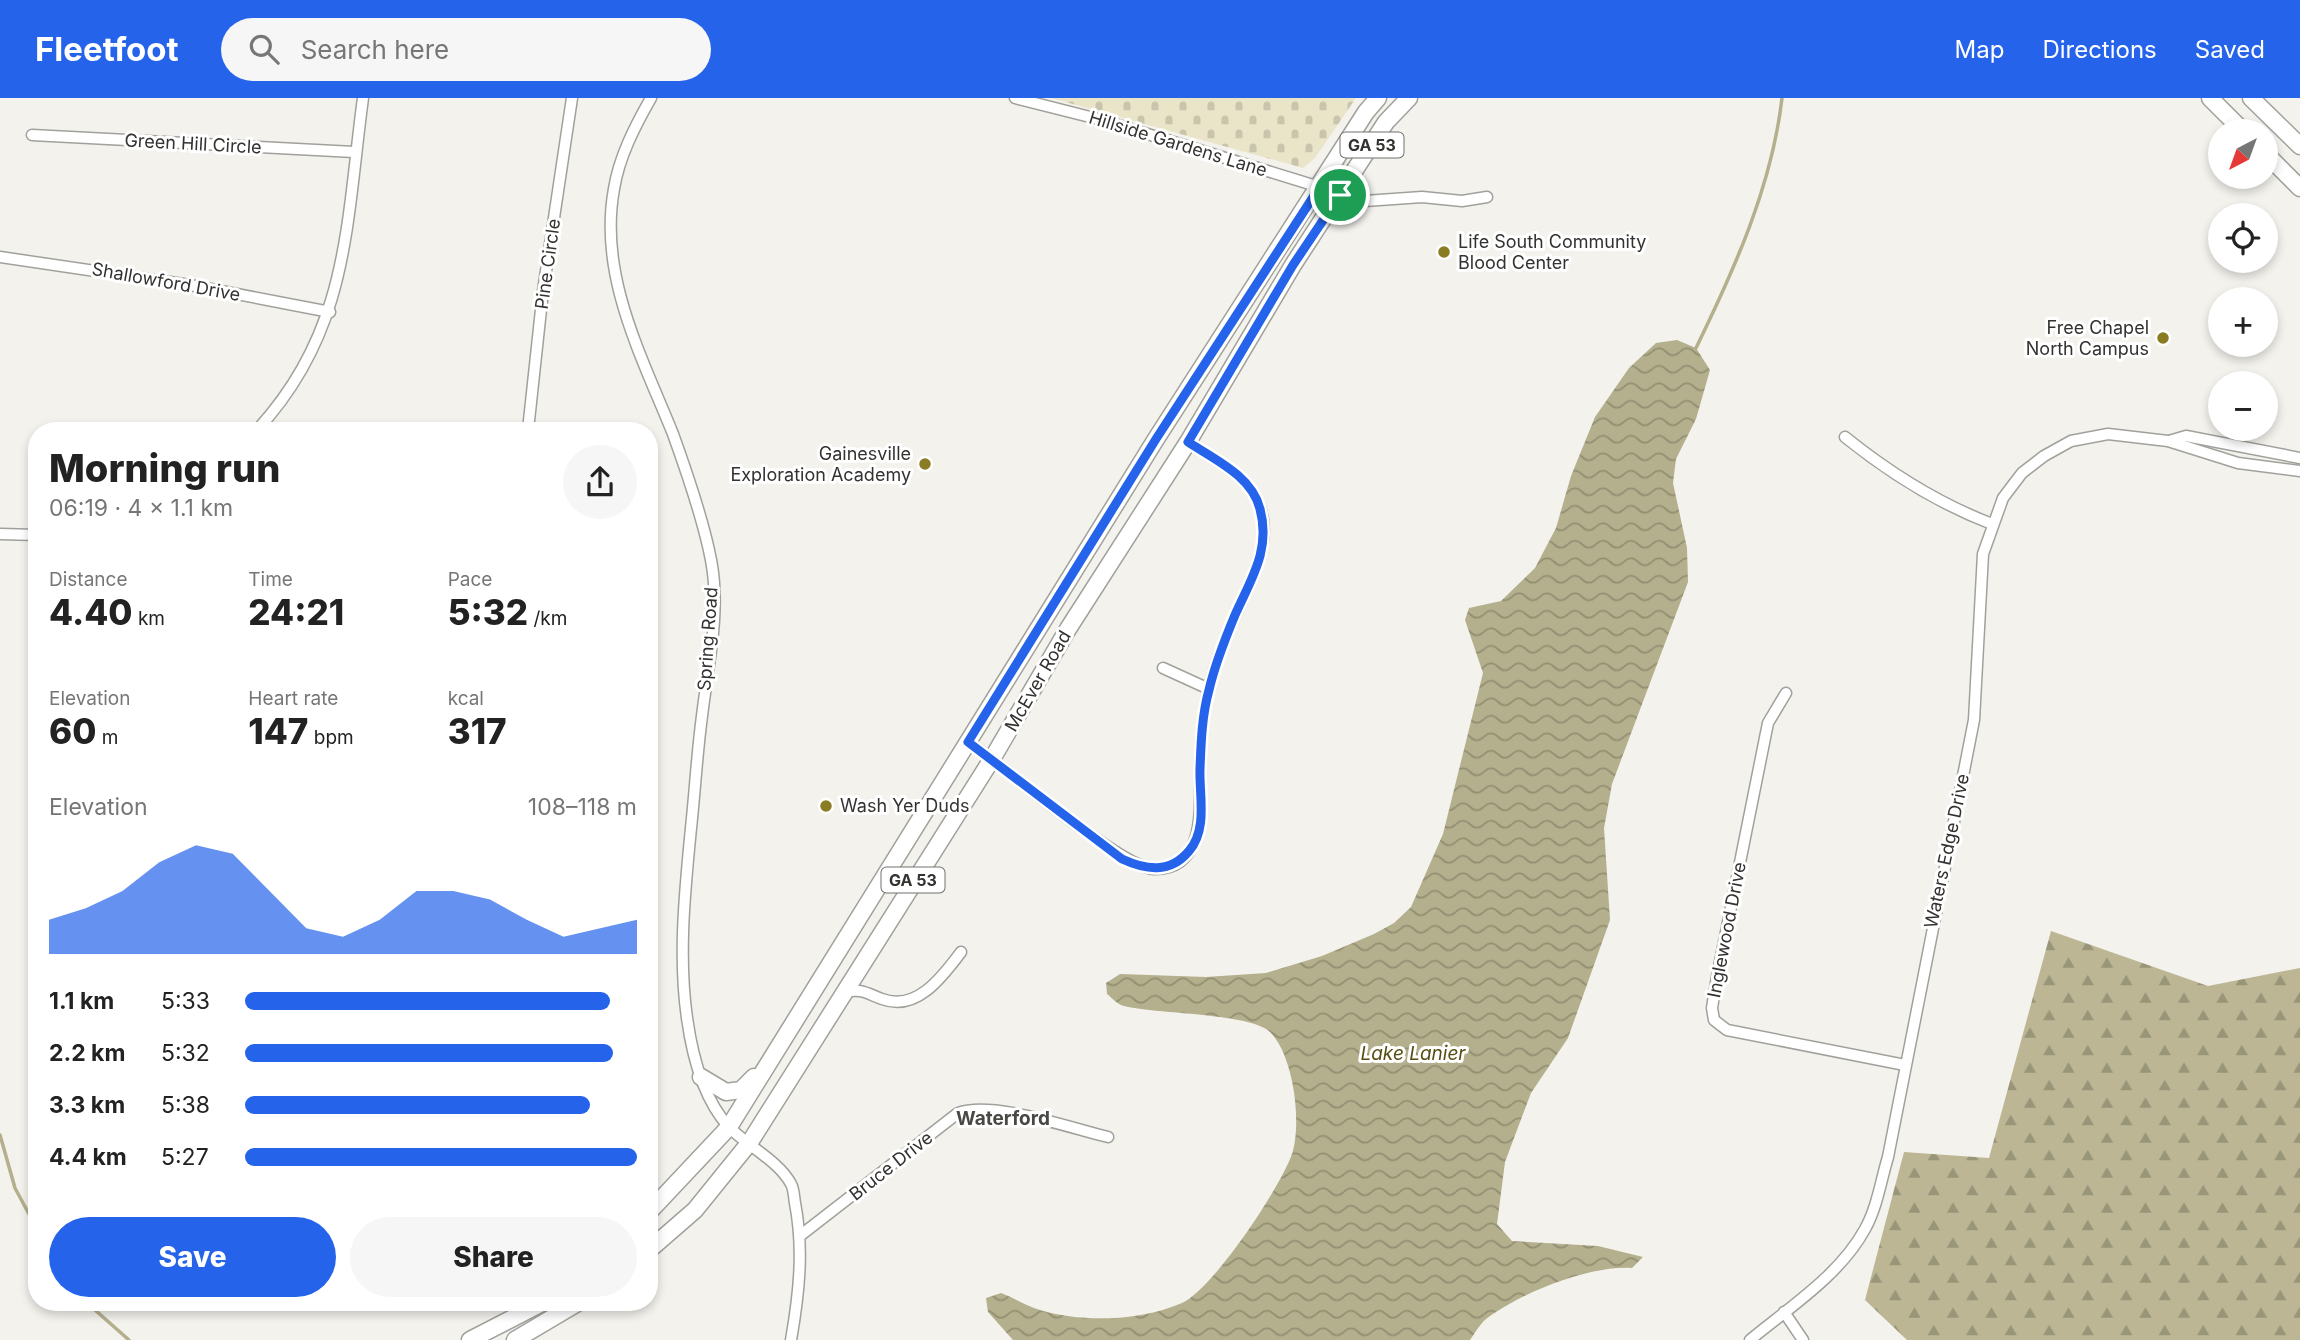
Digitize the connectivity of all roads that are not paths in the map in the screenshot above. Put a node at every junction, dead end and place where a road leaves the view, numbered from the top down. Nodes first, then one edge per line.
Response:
1 (363, 98) edge
2 (572, 98) edge
3 (651, 98) edge
4 (1015, 98) edge
5 (1378, 98) edge
6 (1409, 98) edge
7 (2210, 98) edge
8 (2252, 98) edge
9 (2231, 119) edge
10 (32, 135) dead end
11 (2300, 146) edge
12 (354, 152) junction
13 (2278, 166) edge
14 (1319, 188) junction
15 (2300, 188) edge
16 (1340, 195) junction
17 (1487, 197) dead end
18 (0, 257) edge
19 (330, 312) junction
20 (264, 422) edge
21 (529, 422) edge
22 (1845, 437) dead end
23 (2168, 441) junction
24 (1188, 442) junction
25 (2300, 458) edge
26 (2300, 471) edge
27 (1992, 524) junction
28 (0, 534) edge
29 (28, 535) edge
30 (1163, 668) dead end
31 (1209, 689) junction
32 (1786, 693) dead end
33 (968, 742) junction
34 (992, 759) junction
35 (961, 952) dead end
36 (842, 993) junction
37 (806, 1005) junction
38 (1905, 1065) junction
39 (701, 1077) junction
40 (729, 1127) junction
41 (1108, 1137) dead end
42 (750, 1142) junction
43 (658, 1202) edge
44 (801, 1235) junction
45 (658, 1242) edge
46 (526, 1311) edge
47 (564, 1311) edge
48 (1784, 1312) junction
49 (470, 1340) edge
50 (515, 1340) edge
51 (791, 1340) edge
52 (1750, 1340) edge
53 (1802, 1340) edge

1 - 12 street
2 - 21 street, Pine Circle
3 - 39 street, Spring Road
4 - 14 street, Hillside Gardens Lane
5 - 14 main road, McEver Road / GA 53
6 - 16 main road, McEver Road / GA 53
7 - 9 main road
8 - 11 main road
10 - 12 street, Green Hill Circle
12 - 19 street
13 - 15 main road
14 - 16 street, Hillside Gardens Lane
14 - 33 main road, McEver Road / GA 53
16 - 17 street, Hillside Gardens Lane
16 - 24 main road, McEver Road / GA 53
18 - 19 street, Shallowford Drive
19 - 20 street
22 - 27 street
23 - 25 street, Waters Edge Drive
23 - 26 street, Waters Edge Drive
23 - 27 street, Waters Edge Drive
24 - 31 street
24 - 34 main road, McEver Road / GA 53
27 - 38 street, Waters Edge Drive
28 - 29 street
30 - 31 street
31 - 34 street
32 - 38 street, Inglewood Drive
33 - 34 street
33 - 37 main road, McEver Road / GA 53
34 - 36 main road, McEver Road / GA 53
35 - 36 street
36 - 42 main road, McEver Road / GA 53
37 - 39 main road
37 - 40 main road, McEver Road / GA 53
38 - 48 street, Waters Edge Drive
39 - 40 street, Spring Road
40 - 42 street, Spring Road
40 - 43 main road, McEver Road / GA 53
41 - 44 street, Bruce Drive
42 - 44 street, Spring Road
42 - 45 main road, McEver Road / GA 53
44 - 51 street, Spring Road
46 - 49 main road
47 - 50 main road
48 - 52 street, Waters Edge Drive
48 - 53 street

